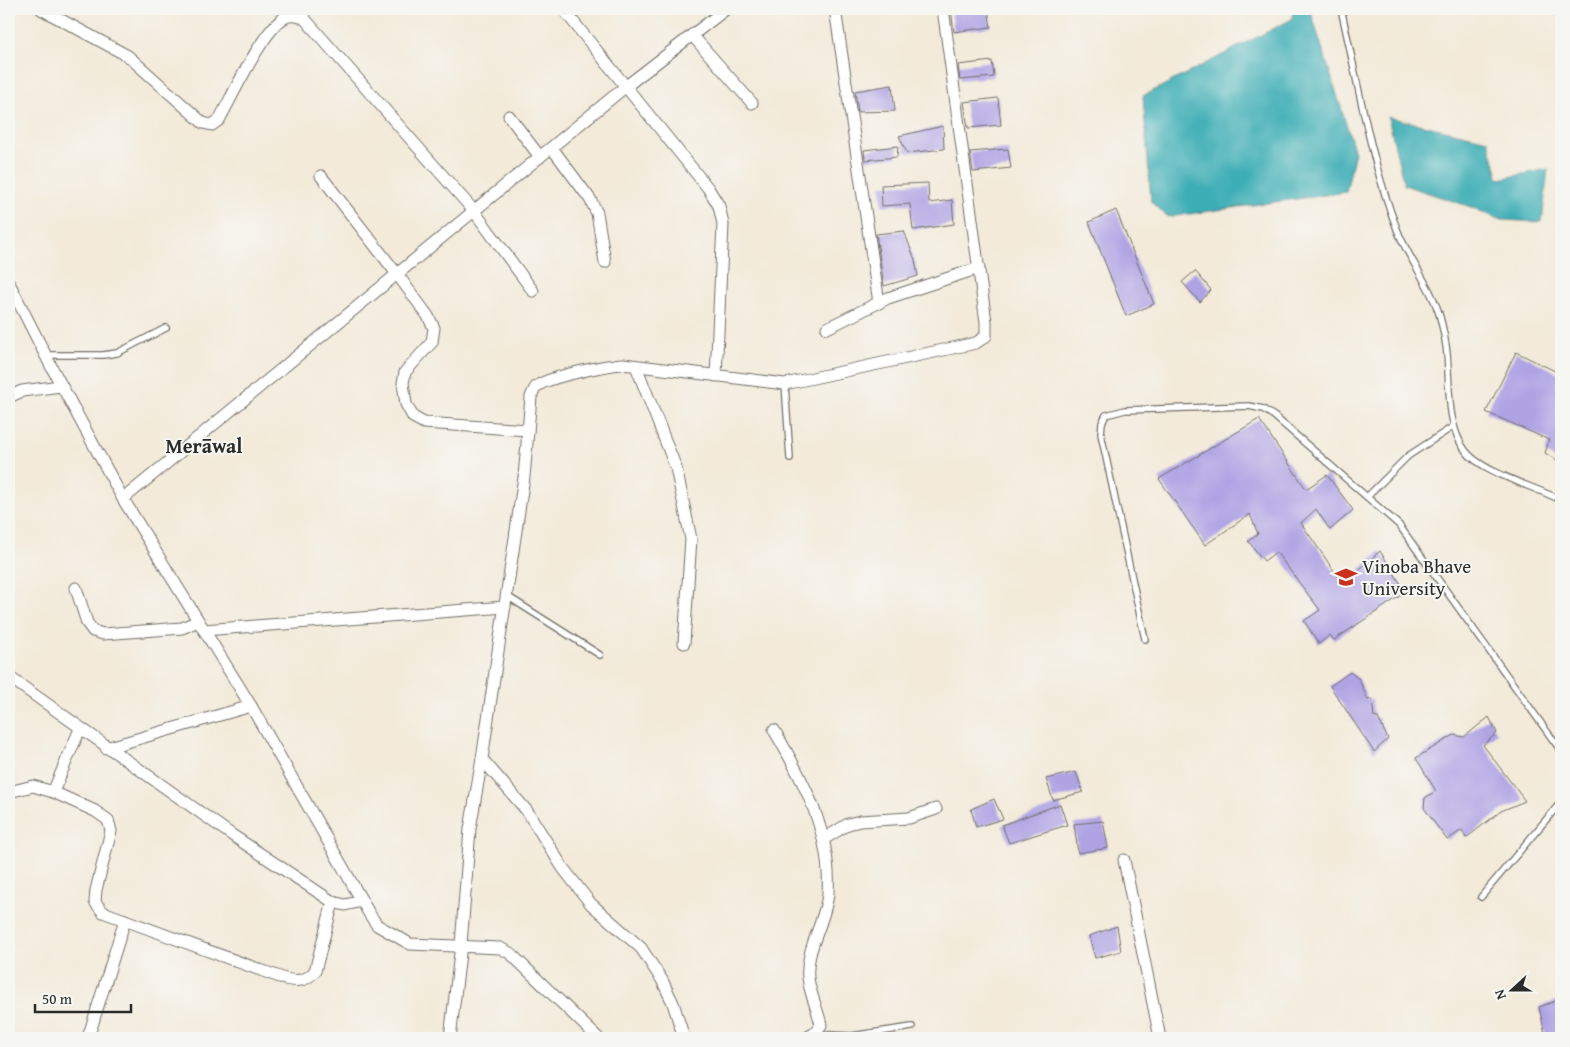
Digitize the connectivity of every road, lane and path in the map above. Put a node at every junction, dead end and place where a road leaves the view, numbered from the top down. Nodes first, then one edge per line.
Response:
1 (41, 9) edge
2 (563, 9) edge
3 (726, 9) edge
4 (835, 9) edge
5 (943, 9) edge
6 (1341, 9) edge
7 (308, 14) edge
8 (692, 36) junction
9 (625, 87) junction
10 (752, 103) dead end
11 (509, 116) dead end
12 (552, 148) junction
13 (540, 157) junction
14 (322, 176) dead end
15 (474, 211) junction
16 (606, 262) dead end
17 (979, 268) junction
18 (397, 274) junction
19 (9, 283) edge
20 (533, 291) dead end
21 (880, 303) junction
22 (166, 328) dead end
23 (827, 328) dead end
24 (45, 355) junction
25 (636, 366) junction
26 (716, 376) junction
27 (785, 384) junction
28 (61, 386) junction
29 (9, 397) edge
30 (1454, 426) junction
31 (528, 430) junction
32 (790, 458) dead end
33 (1368, 496) junction
34 (123, 499) junction
35 (1561, 500) edge
36 (76, 588) dead end
37 (505, 602) junction
38 (201, 625) junction
39 (1144, 639) dead end
40 (684, 643) dead end
41 (600, 655) dead end
42 (9, 677) edge
43 (251, 706) junction
44 (80, 729) junction
45 (774, 730) dead end
46 (106, 748) junction
47 (1561, 751) edge
48 (482, 759) junction
49 (9, 792) edge
50 (53, 792) junction
51 (1561, 802) edge
52 (936, 809) dead end
53 (824, 839) junction
54 (1124, 860) dead end
55 (1480, 897) dead end
56 (333, 902) junction
57 (362, 902) junction
58 (125, 920) junction
59 (461, 945) junction
60 (912, 1026) dead end
61 (811, 1036) edge
62 (88, 1038) edge
63 (450, 1038) edge
64 (598, 1038) edge
65 (684, 1038) edge
66 (1160, 1038) edge

1 - 7 street
2 - 9 street
3 - 8 street
4 - 21 street
5 - 17 street
6 - 30 lane
7 - 15 street
8 - 9 street
8 - 10 street
9 - 12 street
9 - 26 street
11 - 13 street
12 - 13 street
12 - 16 street
13 - 15 street
14 - 18 street
15 - 18 street
15 - 20 street
17 - 21 street
17 - 27 street
18 - 31 street
18 - 34 street
19 - 24 street
21 - 23 street
22 - 24 lane
24 - 28 street
25 - 26 street
25 - 31 street
25 - 40 street
26 - 27 street
27 - 32 lane
28 - 29 street
28 - 34 street
30 - 33 lane
30 - 35 lane
31 - 37 street
33 - 39 lane
33 - 47 lane
34 - 38 street
36 - 38 street
37 - 38 street
37 - 41 lane
37 - 48 street
38 - 43 street
42 - 44 street
43 - 46 street
43 - 57 street
44 - 46 street
44 - 50 street
45 - 53 street
46 - 56 street
48 - 59 street
48 - 65 street
49 - 50 street
50 - 58 street
51 - 55 lane
52 - 53 street
53 - 61 street
54 - 66 street
56 - 57 street
56 - 58 street
57 - 59 street
58 - 62 street
59 - 63 street
59 - 64 street
60 - 61 lane

